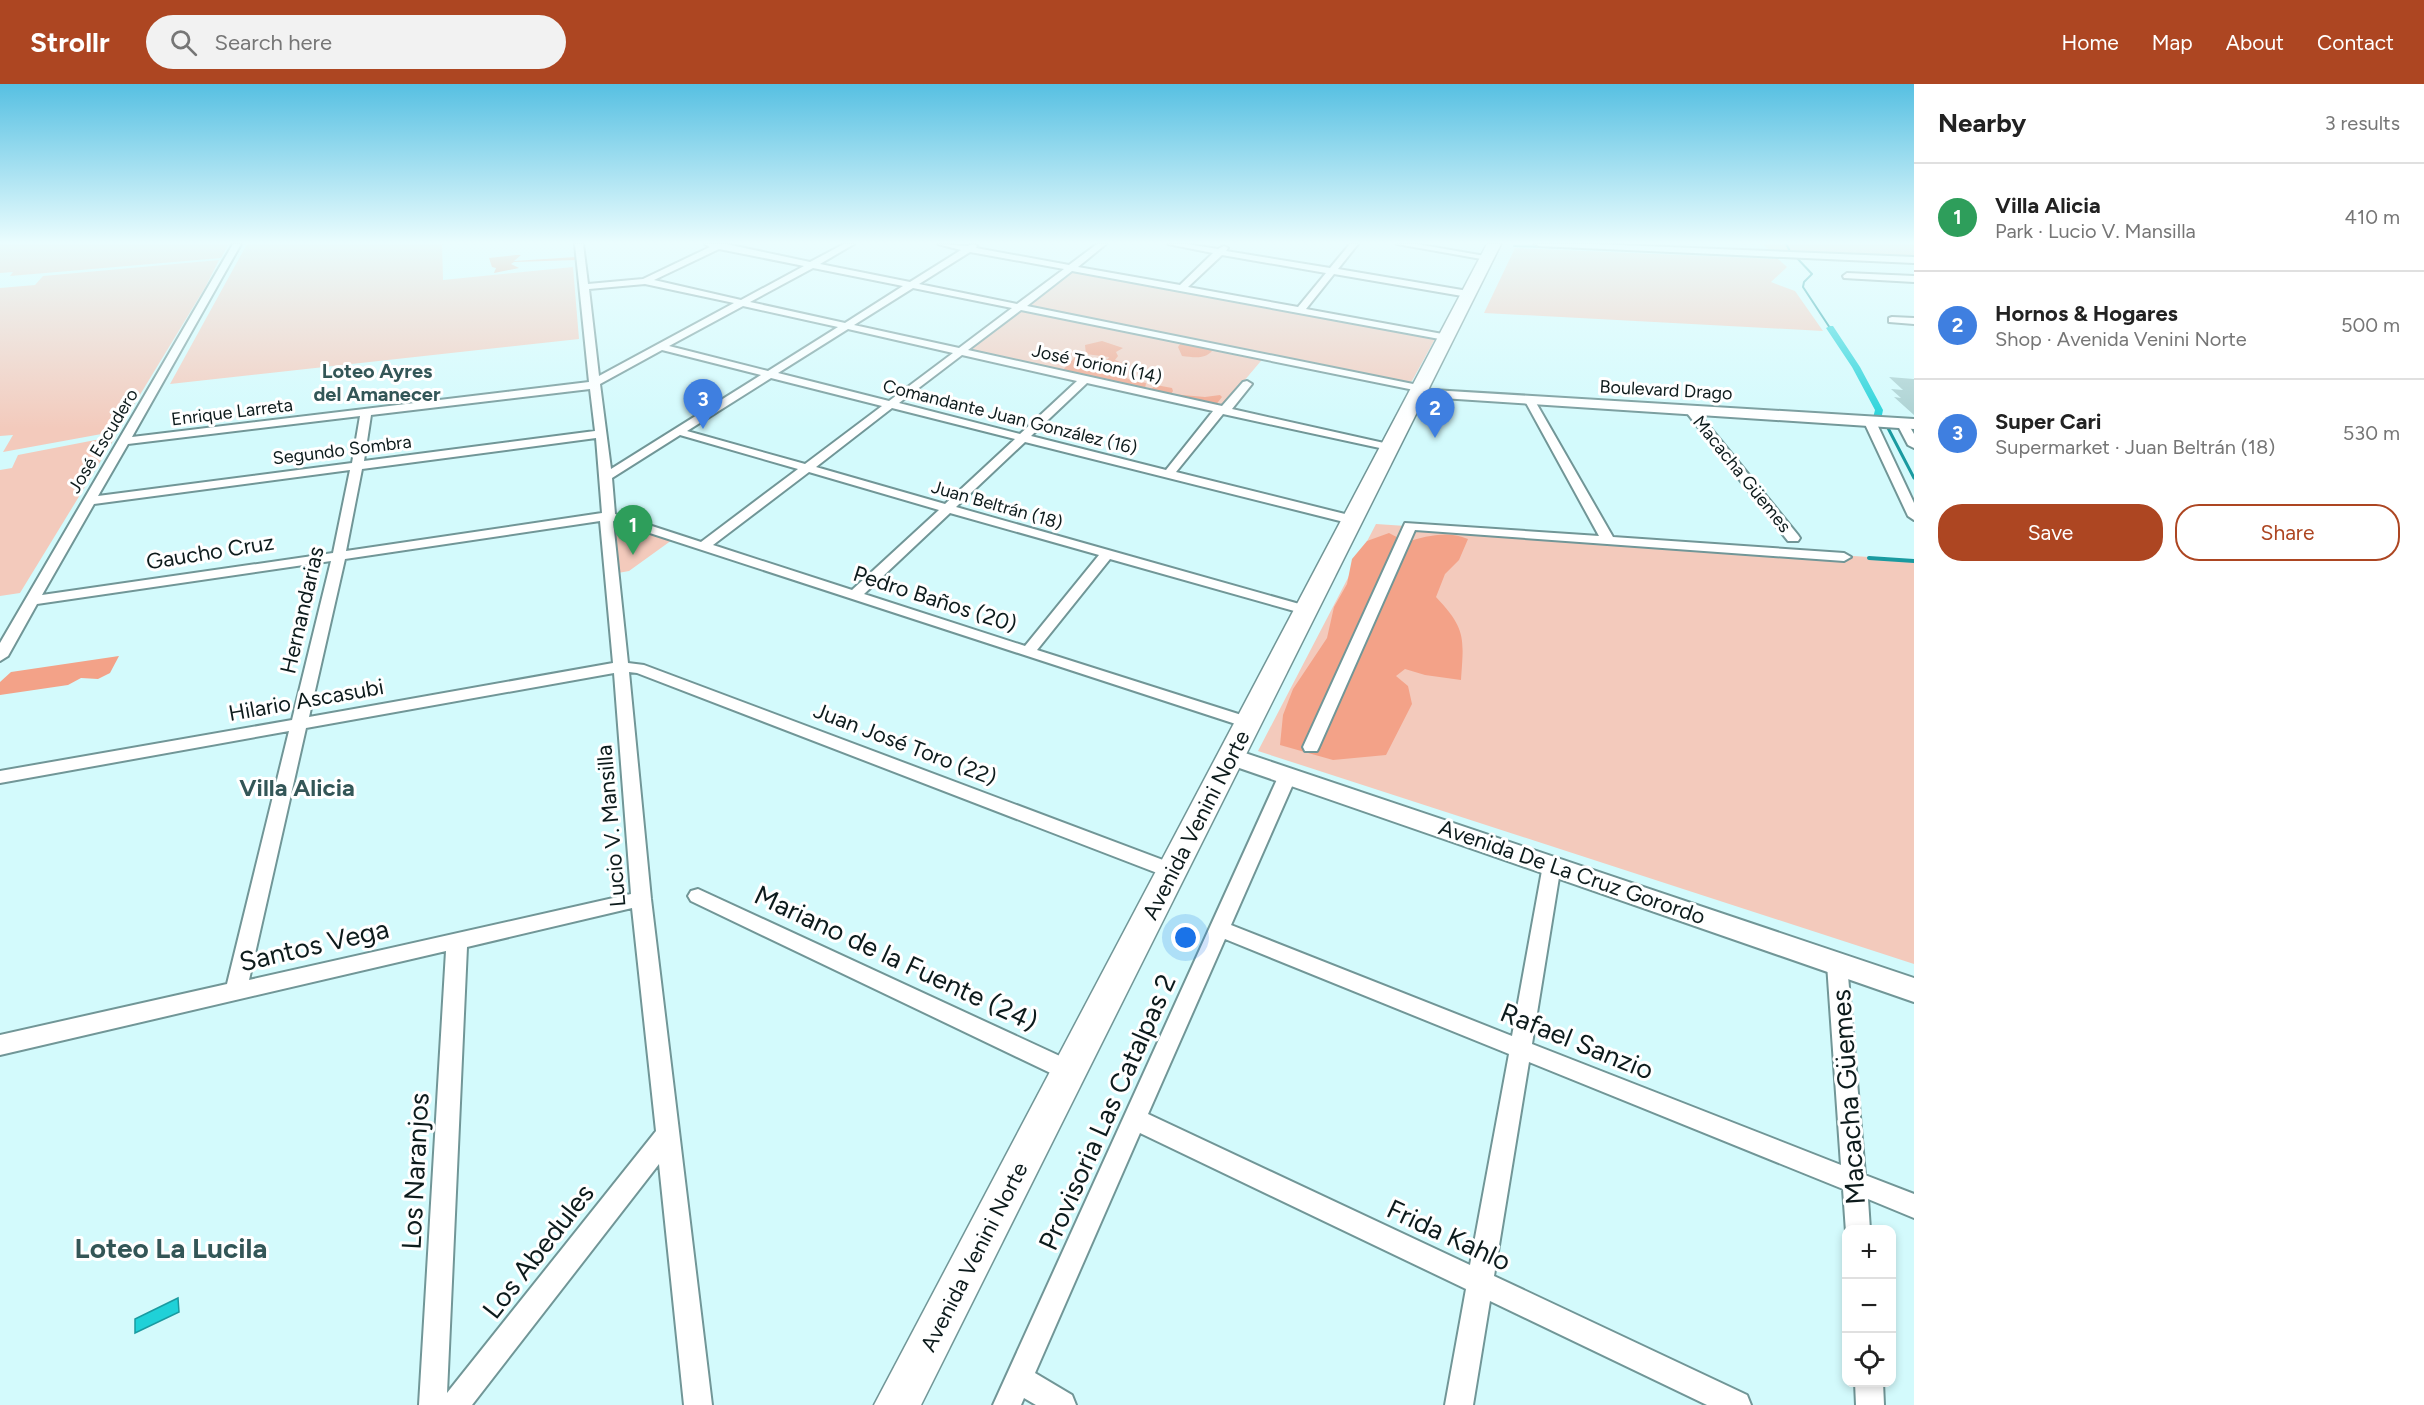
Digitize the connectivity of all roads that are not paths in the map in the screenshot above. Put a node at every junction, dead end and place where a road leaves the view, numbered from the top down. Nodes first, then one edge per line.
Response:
1 (202, 306) edge
2 (587, 306) edge
3 (737, 306) edge
4 (754, 306) edge
5 (879, 306) edge
6 (1019, 306) joint
7 (1276, 306) edge
8 (1303, 306) edge
9 (1462, 306) edge
10 (1300, 310) junction
11 (1892, 320) dead end
12 (1914, 321) edge
13 (847, 326) junction
14 (1445, 337) junction
15 (661, 347) junction
16 (959, 352) junction
17 (770, 375) junction
18 (1084, 380) junction
19 (594, 384) junction
20 (1247, 384) dead end
21 (1418, 391) junction
22 (1530, 401) junction
23 (890, 405) junction
24 (1222, 410) junction
25 (1691, 411) junction
26 (366, 413) junction
27 (1871, 422) junction
28 (1904, 424) edge
29 (680, 432) junction
30 (600, 434) junction
31 (1022, 438) junction
32 (124, 441) junction
33 (1914, 445) edge
34 (1389, 447) junction
35 (357, 466) junction
36 (807, 468) junction
37 (1168, 475) junction
38 (606, 477) junction
39 (88, 501) junction
40 (946, 509) junction
41 (609, 516) junction
42 (1914, 516) edge
43 (1352, 520) junction
44 (1793, 538) dead end
45 (1608, 540) junction
46 (704, 546) junction
47 (339, 554) junction
48 (1107, 554) junction
49 (1844, 557) dead end
50 (855, 595) junction
51 (31, 601) junction
52 (1305, 610) junction
53 (1028, 651) junction
54 (0, 656) edge
55 (619, 667) junction
56 (1248, 723) junction
57 (298, 724) junction
58 (1311, 747) dead end
59 (1230, 756) junction
60 (1288, 776) junction
61 (0, 777) edge
62 (1552, 865) junction
63 (1172, 871) junction
64 (698, 896) dead end
65 (641, 899) junction
66 (1220, 929) junction
67 (457, 940) junction
68 (1837, 964) junction
69 (1914, 990) edge
70 (236, 991) junction
71 (0, 1045) edge
72 (1520, 1049) junction
73 (1069, 1071) junction
74 (1135, 1119) junction
75 (668, 1134) junction
76 (1854, 1182) junction
77 (1914, 1206) edge
78 (1858, 1225) edge
79 (1480, 1283) junction
80 (1019, 1379) junction
81 (1869, 1387) edge
82 (433, 1405) edge
83 (455, 1405) edge
84 (698, 1405) edge
85 (897, 1405) edge
86 (1007, 1405) edge
87 (1062, 1405) edge
88 (1459, 1405) edge
89 (1737, 1405) edge
90 (1870, 1405) edge

1 - 32 street, José Escudero
2 - 19 street, Lucio V. Mansilla
3 - 15 street
4 - 13 street, José Torioni (14)
5 - 13 street
6 - 16 street
6 - 21 street
7 - 10 street
8 - 10 street
9 - 14 highway, Avenida Venini Norte
10 - 14 street
11 - 12 street
13 - 16 street, José Torioni (14)
13 - 17 street
14 - 21 highway, Avenida Venini Norte
15 - 17 street, Comandante Juan González (16)
15 - 19 street
16 - 18 street, José Torioni (14)
16 - 23 street
17 - 23 street, Comandante Juan González (16)
17 - 29 street
18 - 24 street, José Torioni (14)
18 - 31 street
19 - 26 street, Enrique Larreta
19 - 30 street, Lucio V. Mansilla
20 - 24 street
21 - 22 main road, Boulevard Drago
21 - 34 highway, Avenida Venini Norte
22 - 25 main road, Boulevard Drago
22 - 45 street
23 - 31 street, Comandante Juan González (16)
23 - 36 street
24 - 34 street, José Torioni (14)
24 - 37 street
25 - 27 main road, Boulevard Drago
25 - 44 street, Macacha Güemes
26 - 32 street, Enrique Larreta
26 - 35 street, Hernandarias
27 - 28 main road, Boulevard Drago
27 - 42 street
28 - 33 street
29 - 36 street, Juan Beltrán (18)
29 - 38 street
30 - 35 street, Segundo Sombra
30 - 38 street, Lucio V. Mansilla
31 - 37 street, Comandante Juan González (16)
31 - 40 street
32 - 39 street, José Escudero
34 - 43 highway, Avenida Venini Norte
35 - 39 street, Segundo Sombra
35 - 47 street, Hernandarias
36 - 40 street, Juan Beltrán (18)
36 - 46 street
37 - 43 street, Comandante Juan González (16)
38 - 41 street, Lucio V. Mansilla
39 - 51 street, José Escudero
40 - 48 street, Juan Beltrán (18)
40 - 50 street
41 - 46 street, Pedro Baños (20)
41 - 47 street, Gaucho Cruz
41 - 55 street, Lucio V. Mansilla
43 - 52 highway, Avenida Venini Norte
45 - 49 street
45 - 58 street
46 - 50 street, Pedro Baños (20)
47 - 51 street, Gaucho Cruz
47 - 57 street, Hernandarias
48 - 52 street, Juan Beltrán (18)
48 - 53 street
50 - 53 street, Pedro Baños (20)
51 - 54 street, José Escudero
52 - 56 highway, Avenida Venini Norte
53 - 56 street, Pedro Baños (20)
55 - 57 street, Hilario Ascasubi
55 - 63 street, Juan José Toro (22)
55 - 65 street, Lucio V. Mansilla
56 - 59 highway, Avenida Venini Norte
57 - 61 street, Hilario Ascasubi
57 - 70 street, Hernandarias
59 - 60 main road, Avenida De La Cruz Gorordo
59 - 63 highway, Avenida Venini Norte
60 - 62 main road, Avenida De La Cruz Gorordo
60 - 66 street, Provisoria Las Catalpas 2
62 - 68 main road, Avenida De La Cruz Gorordo
62 - 72 street
63 - 73 highway, Avenida Venini Norte
64 - 73 street, Mariano de la Fuente (24)
65 - 67 street, Santos Vega
65 - 75 street, Lucio V. Mansilla
66 - 72 street, Rafael Sanzio
66 - 74 street, Provisoria Las Catalpas 2
67 - 70 street, Santos Vega
67 - 82 street, Los Naranjos
68 - 69 main road, Avenida De La Cruz Gorordo
68 - 76 street, Macacha Güemes
70 - 71 street, Santos Vega
72 - 76 street, Rafael Sanzio
72 - 79 street
73 - 85 highway, Avenida Venini Norte
74 - 79 street, Frida Kahlo
74 - 80 street, Provisoria Las Catalpas 2
75 - 83 street, Los Abedules
75 - 84 street, Lucio V. Mansilla
76 - 77 street, Rafael Sanzio
76 - 78 street, Macacha Güemes
79 - 88 street
79 - 89 street, Frida Kahlo
80 - 86 street, Provisoria Las Catalpas 2
80 - 87 street
81 - 90 street

